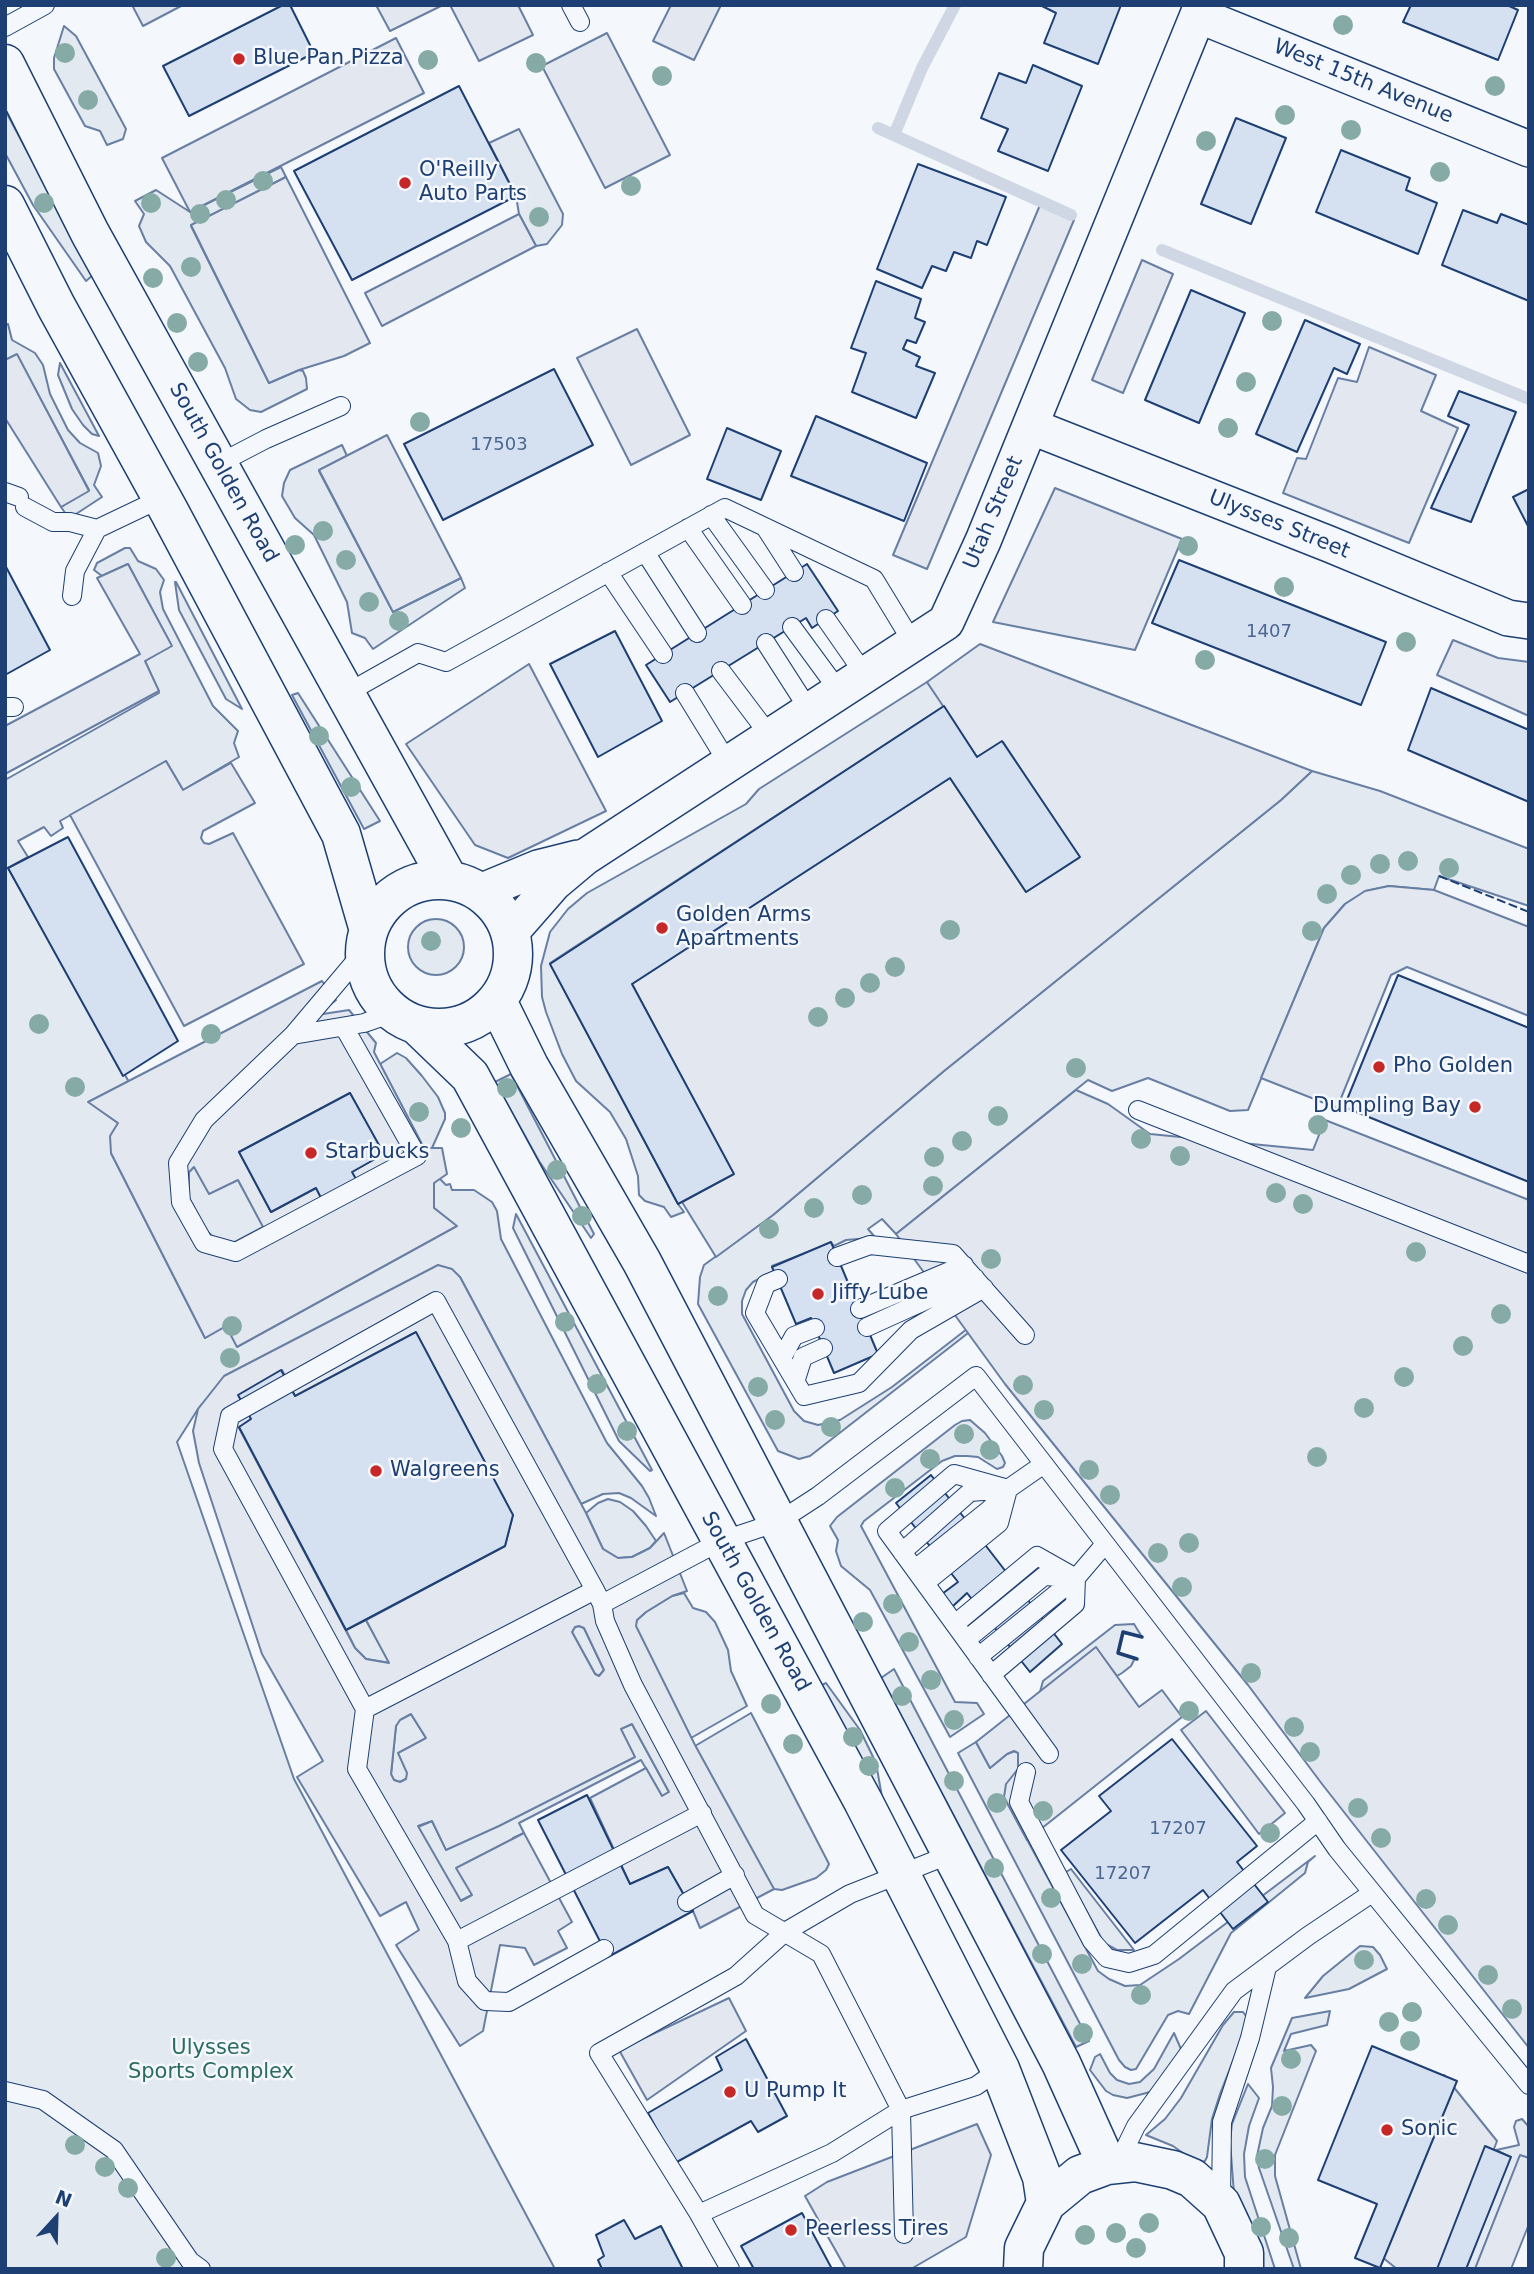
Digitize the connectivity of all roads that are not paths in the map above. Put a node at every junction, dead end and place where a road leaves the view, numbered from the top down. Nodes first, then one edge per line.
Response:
1 (45, 5) edge
2 (571, 5) edge
3 (1200, 10) edge
4 (580, 22) dead end
5 (5, 27) edge
6 (5, 64) edge
7 (1529, 149) edge
8 (5, 205) edge
9 (341, 406) dead end
10 (1030, 426) junction
11 (218, 464) junction
12 (162, 498) junction
13 (16, 499) edge
14 (711, 515) junction
15 (765, 527) junction
16 (688, 528) junction
17 (97, 529) junction
18 (645, 552) junction
19 (608, 572) junction
20 (794, 572) dead end
21 (765, 590) dead end
22 (72, 596) dead end
23 (741, 605) dead end
24 (826, 619) dead end
25 (1529, 621) edge
26 (792, 627) dead end
27 (697, 633) dead end
28 (766, 643) dead end
29 (913, 643) junction
30 (663, 654) dead end
31 (721, 671) dead end
32 (852, 683) junction
33 (347, 693) junction
34 (685, 694) dead end
35 (809, 710) junction
36 (770, 736) junction
37 (728, 763) junction
38 (585, 857) junction
39 (464, 886) junction
40 (511, 932) junction
41 (366, 939) junction
42 (497, 1002) junction
43 (405, 1020) junction
44 (344, 1027) junction
45 (293, 1035) junction
46 (1138, 1110) dead end
47 (837, 1257) dead end
48 (1529, 1264) edge
49 (969, 1271) junction
50 (778, 1279) dead end
51 (860, 1309) dead end
52 (815, 1328) dead end
53 (867, 1328) dead end
54 (1026, 1335) dead end
55 (823, 1348) dead end
56 (782, 1358) junction
57 (796, 1379) junction
58 (1044, 1464) junction
59 (1008, 1489) junction
60 (778, 1522) junction
61 (721, 1541) junction
62 (1105, 1544) junction
63 (902, 1552) junction
64 (920, 1576) junction
65 (1076, 1578) junction
66 (599, 1597) junction
67 (955, 1624) junction
68 (967, 1640) junction
69 (978, 1657) junction
70 (991, 1675) junction
71 (365, 1709) junction
72 (1049, 1754) dead end
73 (1026, 1772) dead end
74 (702, 1813) junction
75 (1318, 1821) junction
76 (951, 1854) junction
77 (900, 1874) junction
78 (735, 1875) junction
79 (1372, 1893) junction
80 (687, 1902) dead end
81 (785, 1932) junction
82 (457, 1941) junction
83 (604, 1949) dead end
84 (1267, 1967) junction
85 (1000, 2069) junction
86 (1529, 2085) edge
87 (5, 2091) edge
88 (901, 2110) junction
89 (1113, 2164) junction
90 (1046, 2203) junction
91 (1222, 2204) junction
92 (699, 2214) junction
93 (904, 2234) dead end
94 (201, 2269) edge
95 (730, 2269) edge
96 (1023, 2269) edge
97 (1244, 2269) edge

1 - 5 lane
2 - 4 lane
3 - 7 street, West 15th Avenue
3 - 10 street, Utah Street
6 - 11 main road, South Golden Road
8 - 12 main road
9 - 11 lane
10 - 25 street, Ulysses Street
10 - 29 street, Utah Street
11 - 33 main road, South Golden Road
12 - 17 lane
12 - 41 main road
13 - 17 lane
14 - 15 lane
14 - 16 lane
14 - 21 lane
15 - 20 lane
15 - 29 lane
16 - 18 lane
16 - 23 lane
17 - 22 lane
18 - 19 lane
18 - 27 lane
19 - 30 lane
19 - 33 lane
24 - 32 lane
26 - 32 lane
28 - 35 lane
29 - 32 street, Utah Street
31 - 36 lane
32 - 35 street, Utah Street
33 - 39 main road, South Golden Road
34 - 37 lane
35 - 36 street, Utah Street
36 - 37 street, Utah Street
37 - 38 street, Utah Street
38 - 39 street, Utah Street
38 - 40 street, Utah Street
39 - 40 main road
39 - 41 main road
40 - 42 main road
41 - 43 main road
41 - 45 lane
42 - 43 main road
42 - 60 main road
43 - 44 lane
43 - 61 main road, South Golden Road
44 - 45 lane
44 - 45 lane
46 - 48 lane
47 - 49 lane
49 - 51 lane
49 - 53 lane
49 - 54 lane
49 - 57 lane
50 - 56 lane
52 - 56 lane
55 - 57 lane
56 - 57 lane
58 - 59 lane
58 - 60 lane
58 - 62 lane
59 - 63 lane
59 - 63 lane
59 - 64 lane
60 - 61 lane
60 - 76 main road
61 - 66 lane
61 - 77 main road, South Golden Road
62 - 65 lane
62 - 75 lane
63 - 64 lane
64 - 67 lane
65 - 67 lane
65 - 68 lane
65 - 69 lane
65 - 70 lane
66 - 71 lane
66 - 71 lane
66 - 74 lane
67 - 68 lane
68 - 69 lane
69 - 70 lane
70 - 72 lane
71 - 82 lane
73 - 75 lane
74 - 78 lane
74 - 82 lane
75 - 79 lane
76 - 77 lane
76 - 89 main road
77 - 81 lane
77 - 85 main road, South Golden Road
78 - 80 lane
78 - 81 lane
79 - 84 lane
79 - 86 lane
81 - 88 lane
81 - 92 lane
82 - 83 lane
84 - 89 lane
84 - 91 lane
85 - 88 lane
85 - 90 main road, South Golden Road
87 - 94 lane
88 - 92 lane
88 - 93 lane
89 - 90 main road
89 - 91 main road
90 - 96 main road
91 - 97 main road
92 - 95 lane

